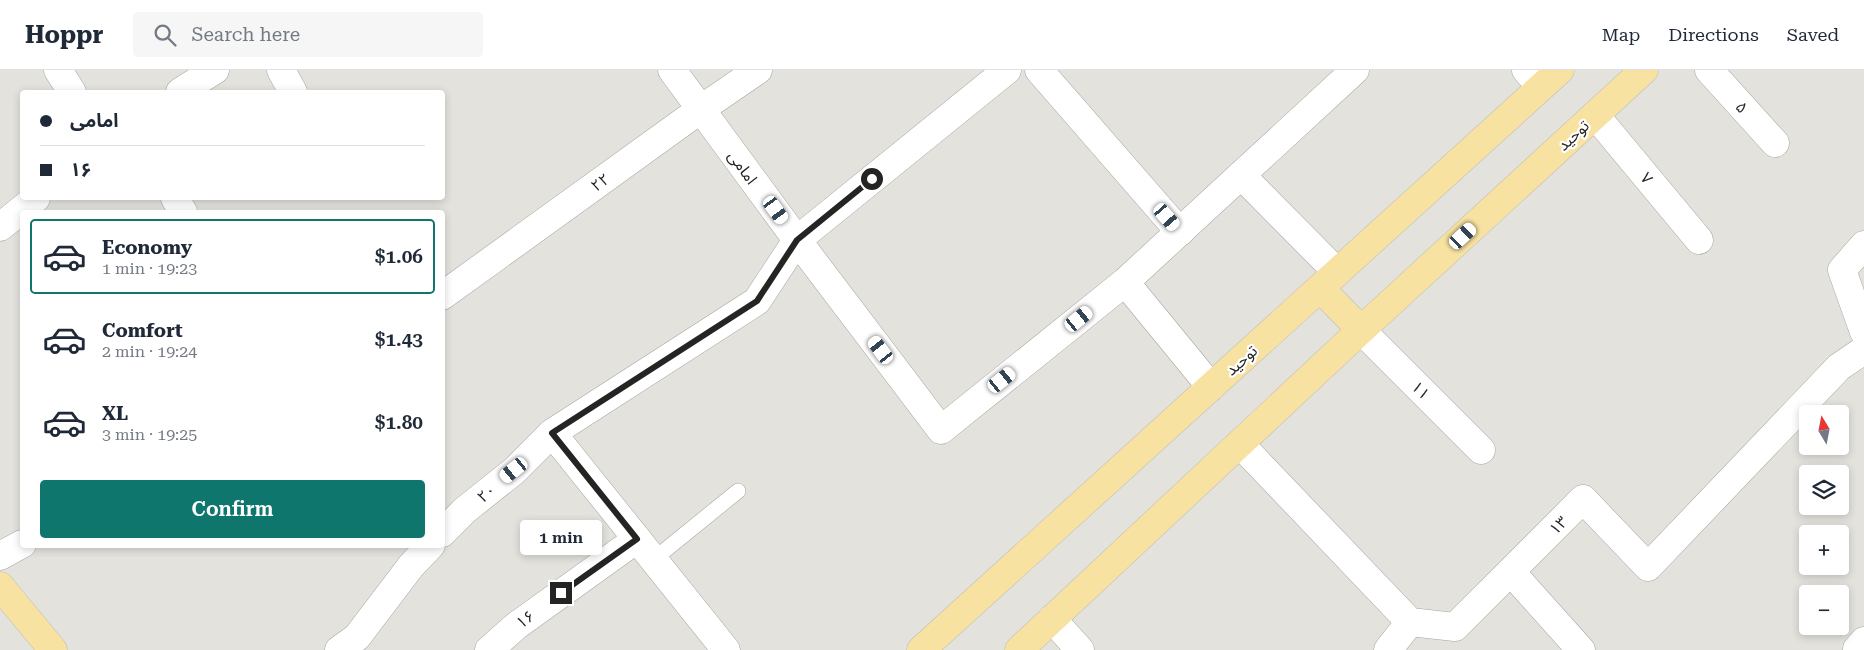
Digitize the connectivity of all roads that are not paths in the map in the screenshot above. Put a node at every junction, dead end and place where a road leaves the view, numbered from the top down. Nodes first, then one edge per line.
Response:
1 (58, 70) edge
2 (215, 70) edge
3 (281, 70) edge
4 (672, 70) edge
5 (758, 70) edge
6 (1007, 70) edge
7 (1039, 70) edge
8 (1355, 70) edge
9 (1644, 70) edge
10 (1710, 70) edge
11 (1542, 76) edge
12 (71, 90) edge
13 (183, 90) edge
14 (292, 90) edge
15 (701, 109) junction
16 (1595, 115) junction
17 (1775, 143) dead end
18 (1241, 175) junction
19 (37, 203) edge
20 (26, 210) edge
21 (20, 214) edge
22 (0, 227) edge
23 (1180, 232) junction
24 (797, 240) junction
25 (1699, 240) dead end
26 (1864, 245) edge
27 (1329, 280) junction
28 (1125, 282) junction
29 (445, 294) edge
30 (1361, 330) junction
31 (1864, 332) edge
32 (1864, 350) edge
33 (1210, 387) junction
34 (552, 433) junction
35 (1240, 444) junction
36 (1481, 450) dead end
37 (738, 491) dead end
38 (445, 530) edge
39 (20, 545) edge
40 (428, 548) edge
41 (645, 550) junction
42 (0, 556) edge
43 (1511, 572) junction
44 (0, 586) edge
45 (1052, 619) junction
46 (1410, 622) junction
47 (53, 650) edge
48 (339, 650) edge
49 (489, 650) edge
50 (726, 650) edge
51 (921, 650) edge
52 (1019, 650) edge
53 (1080, 650) edge
54 (1388, 650) edge
55 (1581, 650) edge

1 - 12 street
2 - 13 street
3 - 14 street
4 - 15 street, امامی
5 - 15 street, ۲۲
6 - 24 street
7 - 23 street
8 - 18 street
9 - 16 main road, توحید
10 - 17 street, ۵
11 - 27 main road, توحید
15 - 24 street, امامی
15 - 29 street, ۲۲
16 - 25 street, ۷
16 - 30 main road, توحید
18 - 23 street
18 - 27 street
19 - 20 street
21 - 22 street
23 - 28 street
24 - 28 street, امامی
24 - 34 street, ۲۰
26 - 31 street
27 - 30 main road
27 - 33 main road, توحید
28 - 33 street
30 - 35 main road, توحید
30 - 36 street, ۱۱
32 - 43 street, ۱۳
33 - 51 main road, توحید
34 - 38 street, ۲۰
34 - 41 street
35 - 45 main road, توحید
35 - 46 street
37 - 41 lane
39 - 42 street
40 - 48 street
41 - 49 street, ۱۶
41 - 50 street
43 - 46 street, ۱۳
43 - 55 street
44 - 47 main road
45 - 52 main road, توحید
45 - 53 street
46 - 54 street

